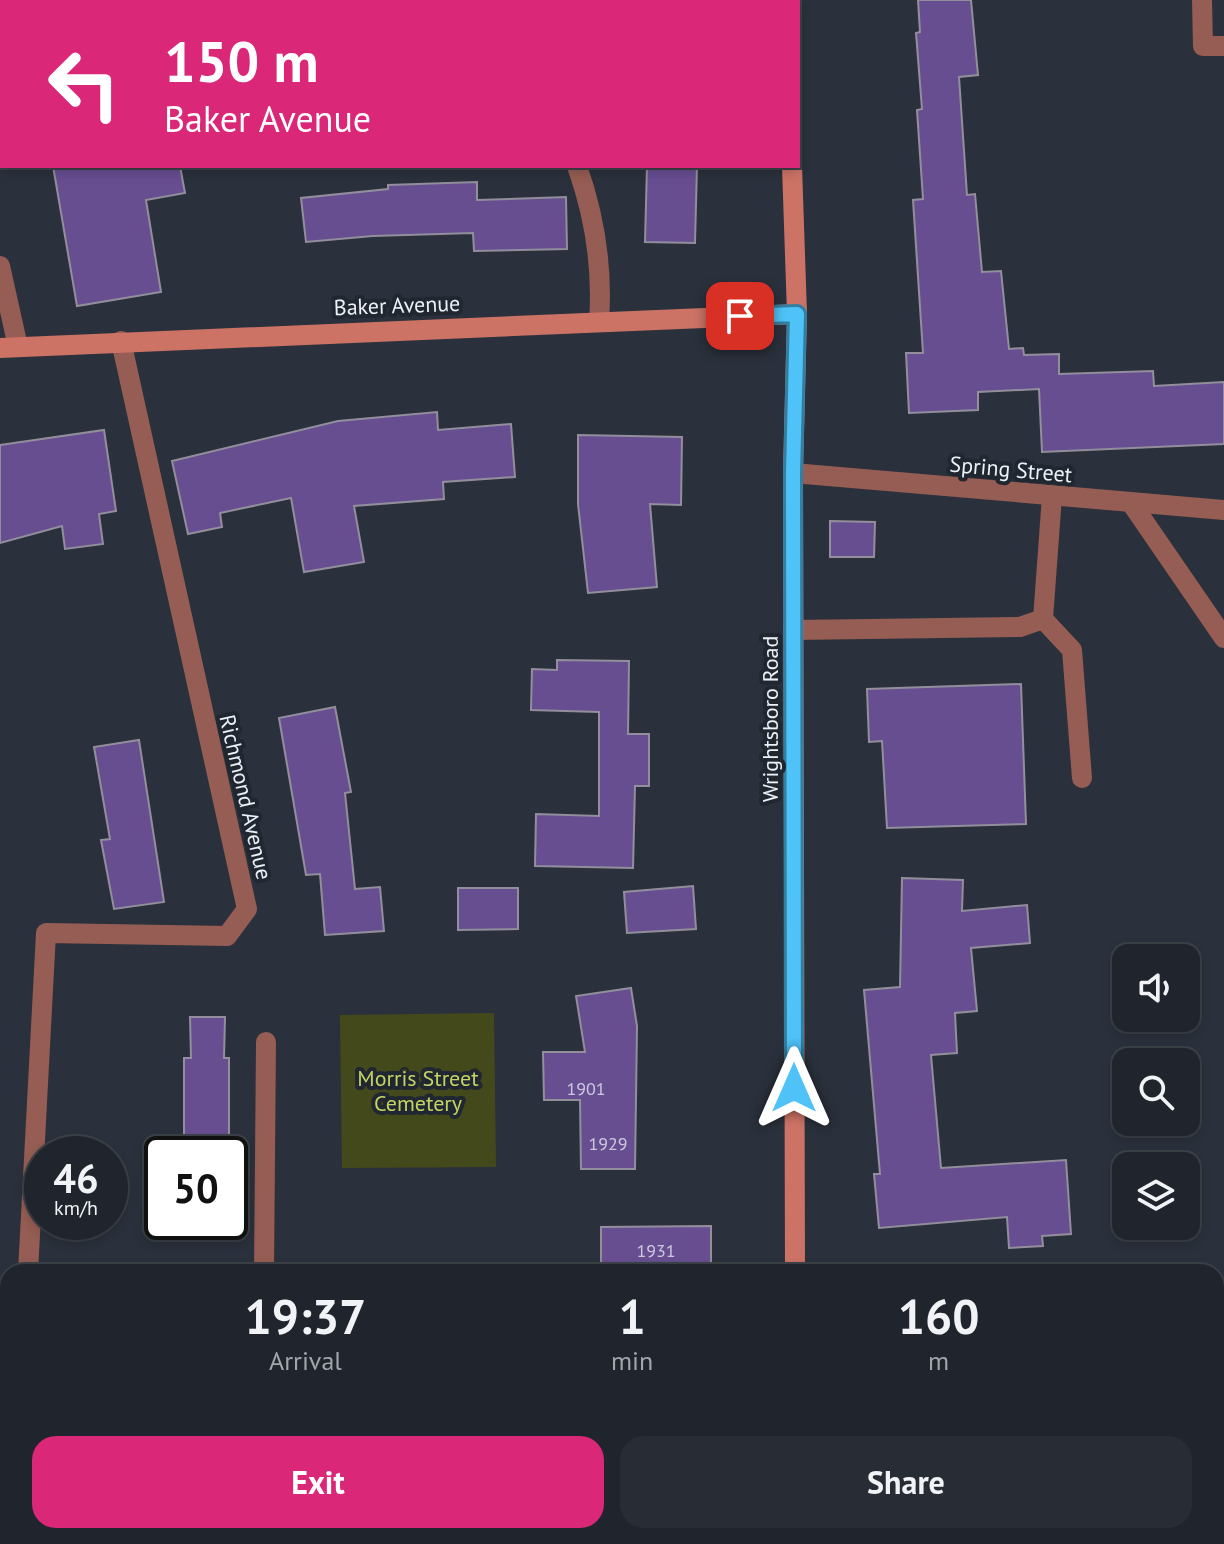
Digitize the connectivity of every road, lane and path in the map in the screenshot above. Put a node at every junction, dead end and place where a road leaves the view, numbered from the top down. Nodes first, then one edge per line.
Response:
1 (1202, 0) edge
2 (1224, 46) edge
3 (578, 168) edge
4 (792, 168) edge
5 (0, 266) edge
6 (797, 314) junction
7 (599, 321) junction
8 (121, 341) junction
9 (9, 347) edge
10 (793, 473) junction
11 (1052, 496) junction
12 (1132, 504) junction
13 (1224, 510) edge
14 (1043, 619) junction
15 (793, 630) junction
16 (1224, 638) edge
17 (1082, 778) dead end
18 (266, 1042) dead end
19 (28, 1264) edge
20 (264, 1264) edge
21 (795, 1264) edge

1 - 2 street
3 - 7 street
4 - 6 main road, Wrightsboro Road
5 - 9 street
6 - 7 main road, Baker Avenue
6 - 10 main road, Wrightsboro Road
7 - 8 main road, Baker Avenue
8 - 9 main road, Baker Avenue
8 - 19 street, Richmond Avenue
10 - 11 street, Spring Street
10 - 15 main road, Wrightsboro Road
11 - 12 street, Spring Street
11 - 14 street
12 - 13 street, Spring Street
12 - 16 street
14 - 15 street
14 - 17 street
15 - 21 main road, Wrightsboro Road
18 - 20 street

